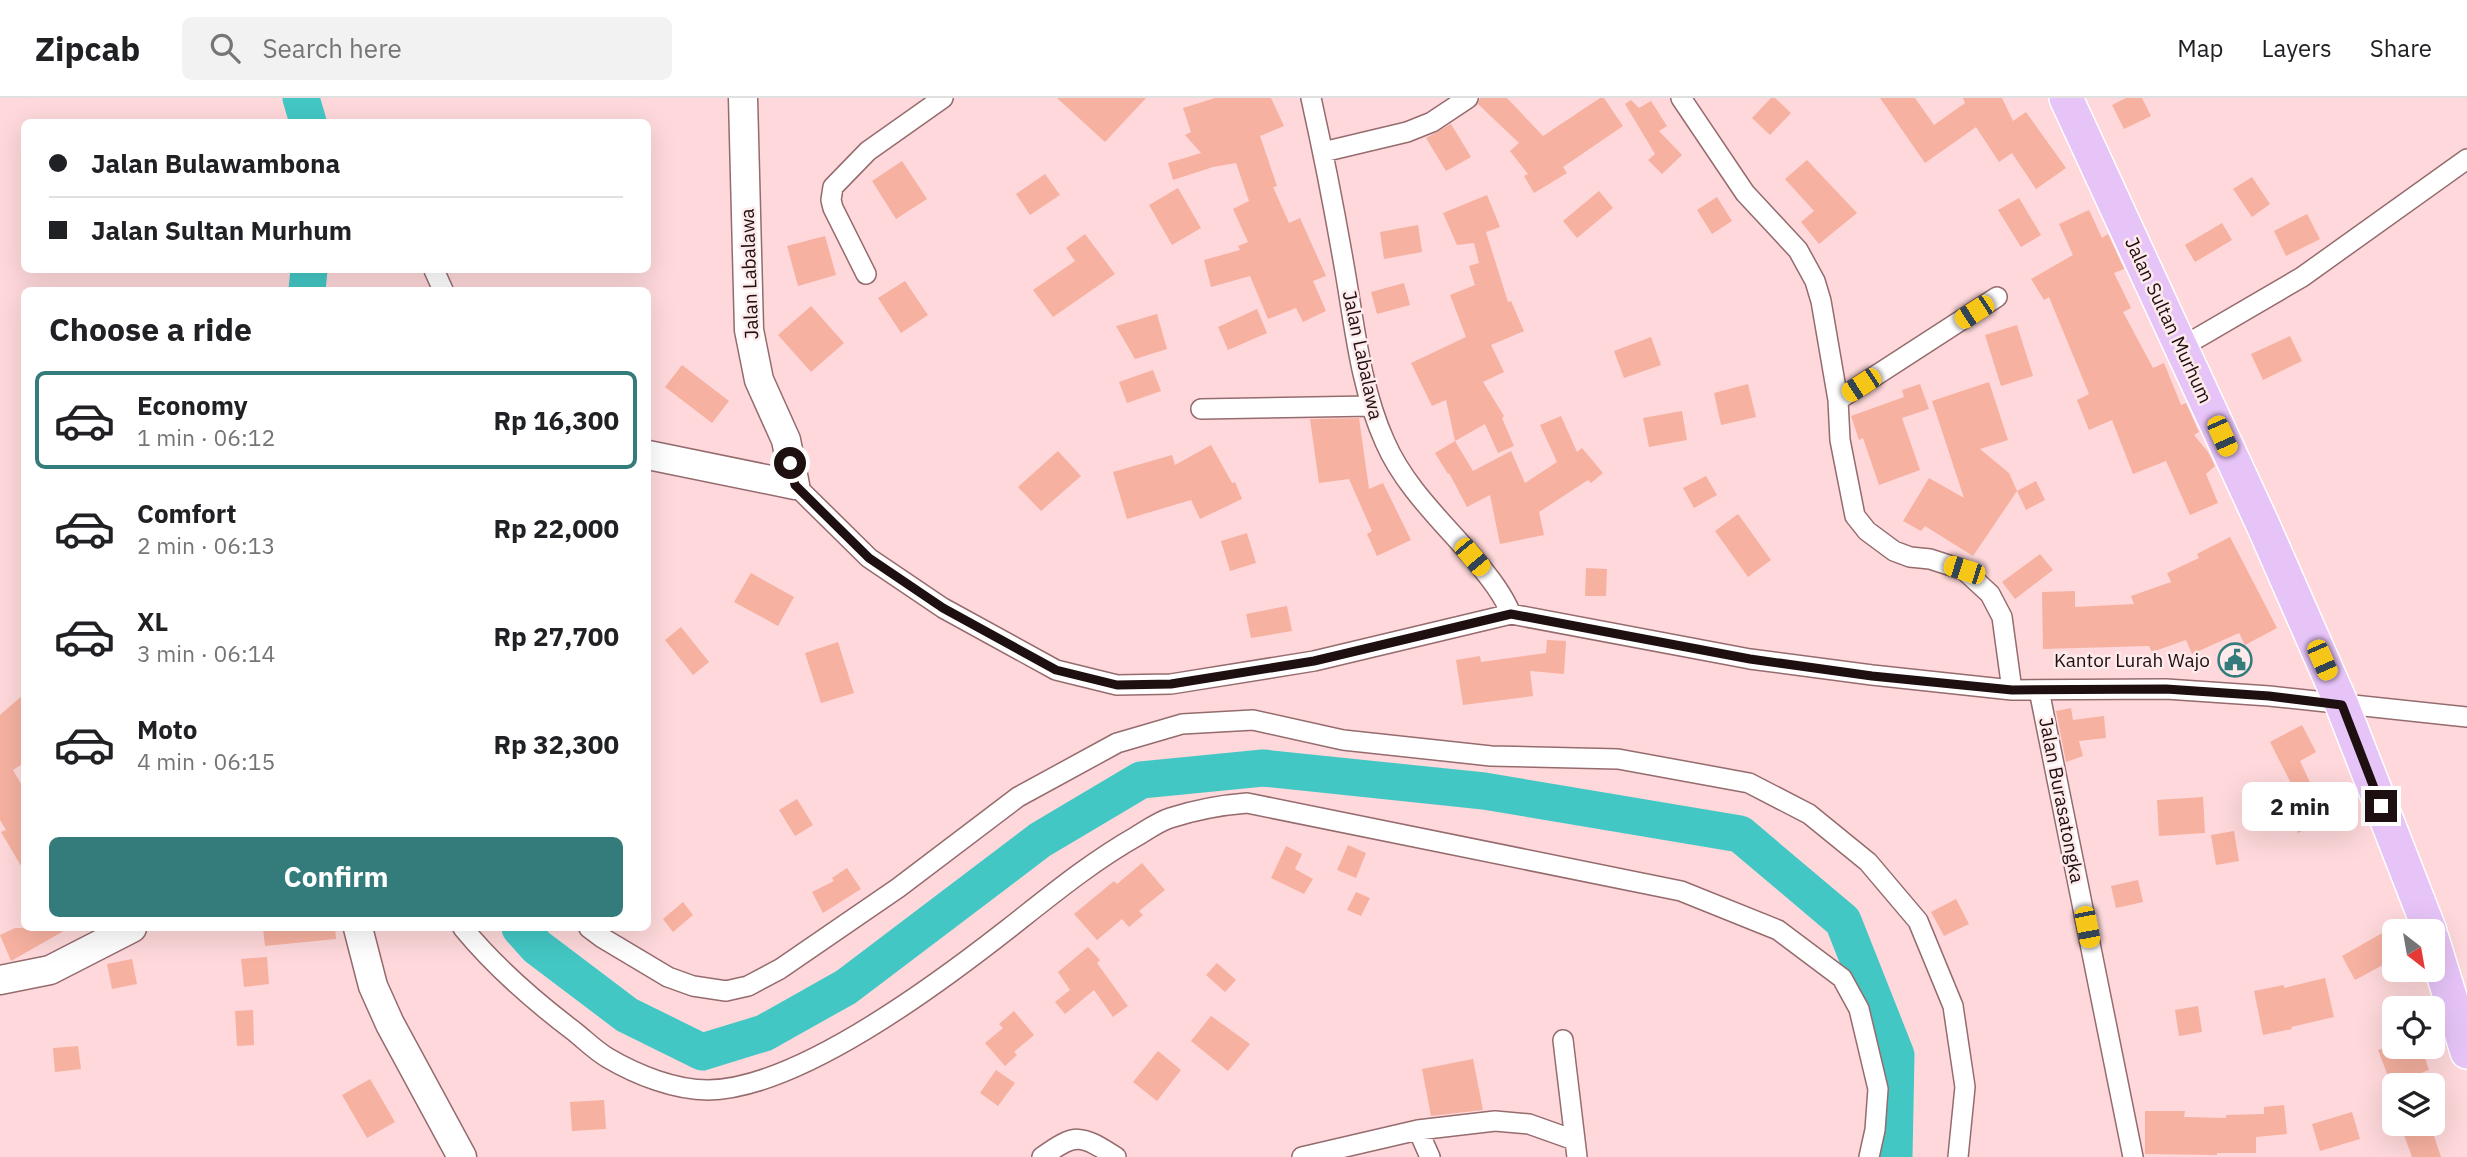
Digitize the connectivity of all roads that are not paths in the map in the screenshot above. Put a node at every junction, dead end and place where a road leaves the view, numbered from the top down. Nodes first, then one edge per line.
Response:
1 (743, 98) edge
2 (943, 98) edge
3 (1311, 98) edge
4 (1468, 98) edge
5 (1681, 98) edge
6 (2066, 98) edge
7 (1323, 152) junction
8 (2467, 159) edge
9 (866, 274) dead end
10 (1997, 297) dead end
11 (2182, 347) junction
12 (1838, 400) junction
13 (1371, 407) junction
14 (1201, 409) dead end
15 (651, 456) edge
16 (795, 485) junction
17 (1511, 614) junction
18 (2012, 690) junction
19 (2039, 690) junction
20 (2342, 705) junction
21 (2467, 717) edge
22 (2425, 919) edge
23 (126, 931) edge
24 (359, 931) edge
25 (465, 931) edge
26 (593, 931) edge
27 (0, 980) edge
28 (2445, 980) edge
29 (1563, 1040) dead end
30 (2467, 1052) edge
31 (1418, 1130) junction
32 (1575, 1149) edge
33 (1335, 1153) edge
34 (462, 1157) edge
35 (1042, 1157) edge
36 (1116, 1157) edge
37 (1302, 1157) edge
38 (1430, 1157) edge
39 (1869, 1157) edge
40 (1958, 1157) edge
41 (2133, 1157) edge

1 - 16 main road, Jalan Labalawa
2 - 9 street
3 - 7 street, Jalan Labalawa
4 - 7 street
5 - 12 street
6 - 11 highway, Jalan Sultan Murhum
7 - 13 street, Jalan Labalawa
8 - 11 street
10 - 12 street
11 - 20 highway, Jalan Sultan Murhum
12 - 18 street
13 - 14 street
13 - 17 street, Jalan Labalawa
15 - 16 main road
16 - 17 street
17 - 18 street
18 - 19 street
19 - 20 street
19 - 41 street, Jalan Burasatongka
20 - 21 street
20 - 22 highway, Jalan Sultan Murhum
23 - 27 main road
24 - 34 main road
25 - 39 street
26 - 40 street
28 - 30 highway
29 - 32 street
31 - 32 street
31 - 33 street
31 - 38 street
33 - 37 street
35 - 36 street

